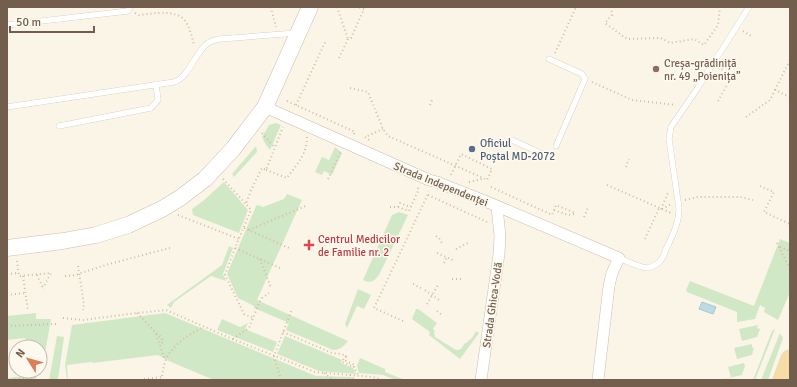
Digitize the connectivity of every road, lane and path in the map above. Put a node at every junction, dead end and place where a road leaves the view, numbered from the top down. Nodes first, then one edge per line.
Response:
1 (271, 7) edge
2 (310, 7) edge
3 (337, 7) edge
4 (358, 7) edge
5 (576, 7) edge
6 (611, 7) edge
7 (720, 7) edge
8 (749, 7) edge
9 (129, 9) edge
10 (7, 26) edge
11 (737, 27) junction
12 (299, 32) junction
13 (277, 34) junction
14 (752, 37) dead end
15 (348, 39) junction
16 (326, 40) dead end
17 (197, 56) junction
18 (338, 58) dead end
19 (551, 59) joint
20 (790, 60) edge
21 (713, 64) junction
22 (585, 79) junction
23 (156, 84) junction
24 (350, 88) dead end
25 (776, 90) junction
26 (433, 98) dead end
27 (790, 98) edge
28 (287, 101) dead end
29 (718, 101) dead end
30 (296, 105) junction
31 (430, 105) dead end
32 (685, 106) junction
33 (7, 107) edge
34 (265, 107) junction
35 (287, 116) junction
36 (746, 117) dead end
37 (60, 126) dead end
38 (383, 128) junction
39 (262, 133) dead end
40 (307, 134) dead end
41 (353, 136) dead end
42 (365, 138) dead end
43 (512, 140) dead end
44 (556, 146) dead end
45 (275, 148) junction
46 (340, 154) dead end
47 (549, 157) dead end
48 (629, 159) dead end
49 (626, 167) dead end
50 (266, 170) junction
51 (450, 178) dead end
52 (483, 178) junction
53 (328, 179) dead end
54 (223, 180) dead end
55 (415, 183) dead end
56 (464, 183) dead end
57 (607, 185) dead end
58 (760, 186) dead end
59 (491, 187) dead end
60 (669, 191) dead end
61 (429, 192) dead end
62 (428, 195) junction
63 (686, 200) dead end
64 (753, 200) dead end
65 (674, 203) dead end
66 (246, 204) junction
67 (308, 205) dead end
68 (390, 207) dead end
69 (398, 207) junction
70 (410, 207) junction
71 (497, 207) junction
72 (588, 208) dead end
73 (661, 209) junction
74 (554, 210) junction
75 (178, 215) dead end
76 (674, 215) dead end
77 (584, 218) dead end
78 (489, 222) dead end
79 (790, 224) edge
80 (244, 228) junction
81 (249, 230) junction
82 (436, 236) dead end
83 (239, 239) junction
84 (645, 239) dead end
85 (442, 243) dead end
86 (468, 243) dead end
87 (777, 243) dead end
88 (779, 247) junction
89 (7, 248) edge
90 (170, 248) dead end
91 (236, 248) junction
92 (289, 248) dead end
93 (456, 249) dead end
94 (790, 251) edge
95 (437, 253) dead end
96 (447, 257) junction
97 (619, 258) junction
98 (260, 259) junction
99 (18, 261) dead end
100 (455, 261) dead end
101 (444, 264) dead end
102 (78, 266) dead end
103 (280, 268) dead end
104 (790, 269) edge
105 (19, 273) junction
106 (7, 274) edge
107 (37, 274) junction
108 (80, 274) junction
109 (23, 276) junction
110 (65, 276) dead end
111 (452, 279) dead end
112 (461, 280) dead end
113 (413, 284) dead end
114 (438, 286) dead end
115 (271, 288) dead end
116 (421, 288) dead end
117 (425, 290) dead end
118 (25, 293) junction
119 (269, 293) dead end
120 (7, 295) edge
121 (432, 295) junction
122 (439, 300) dead end
123 (427, 304) dead end
124 (292, 309) dead end
125 (84, 310) dead end
126 (28, 311) dead end
127 (437, 311) dead end
128 (137, 313) junction
129 (442, 315) dead end
130 (63, 318) dead end
131 (253, 318) junction
132 (403, 321) dead end
133 (56, 324) dead end
134 (7, 326) edge
135 (204, 327) junction
136 (156, 332) junction
137 (283, 332) junction
138 (232, 339) junction
139 (159, 344) junction
140 (274, 356) junction
141 (790, 359) edge
142 (166, 360) junction
143 (324, 373) junction
144 (350, 375) junction
145 (358, 375) junction
146 (162, 377) junction
147 (144, 379) edge
148 (161, 380) edge
149 (281, 380) edge
150 (333, 380) edge
151 (355, 380) edge
152 (382, 380) edge
153 (481, 380) edge
154 (598, 380) edge
155 (782, 380) edge

1 - 13 path
2 - 12 main road
3 - 15 path
4 - 15 path
5 - 19 path
6 - 7 path
8 - 11 lane
9 - 10 lane
9 - 17 path
11 - 14 path
11 - 21 lane
12 - 13 lane
12 - 34 main road
13 - 17 lane
15 - 18 path
16 - 30 path
17 - 23 lane
19 - 22 lane
20 - 25 path
21 - 29 path
21 - 32 lane
22 - 32 path
22 - 44 lane
23 - 33 lane
23 - 37 lane
24 - 38 path
25 - 27 path
25 - 36 path
26 - 31 path
28 - 30 path
30 - 41 path
32 - 97 lane
34 - 35 street, Strada Independenței
34 - 89 main road
35 - 45 path
35 - 71 street, Strada Independenței
38 - 42 path
38 - 52 path
39 - 45 path
40 - 50 path
43 - 47 lane
45 - 50 path
46 - 53 path
48 - 49 path
50 - 66 path
51 - 52 path
52 - 56 path
54 - 66 path
55 - 70 path
57 - 73 path
58 - 79 path
59 - 74 path
60 - 73 path
61 - 62 path
62 - 78 path
62 - 132 path
63 - 64 path
65 - 73 path
66 - 80 path
67 - 81 path
68 - 69 path
69 - 70 path
69 - 70 path
71 - 97 street, Strada Independenței
71 - 153 street, Strada Ghica-Vodă
72 - 77 path
73 - 76 path
73 - 84 path
74 - 74 path
75 - 83 path
80 - 81 path
80 - 83 path
81 - 92 path
82 - 85 path
83 - 91 path
86 - 93 path
87 - 88 path
88 - 94 path
88 - 104 path
90 - 108 path
91 - 98 path
91 - 131 path
95 - 96 path
96 - 100 path
96 - 101 path
97 - 154 street
98 - 103 path
98 - 115 path
99 - 105 path
102 - 108 path
105 - 106 path
105 - 109 path
107 - 107 path
107 - 109 path
108 - 110 path
108 - 125 path
109 - 118 path
111 - 112 path
113 - 116 path
114 - 121 path
117 - 121 path
118 - 120 path
118 - 126 path
119 - 131 path
121 - 122 path
121 - 123 path
124 - 137 path
127 - 129 path
128 - 130 path
128 - 135 path
128 - 136 path
131 - 138 path
133 - 134 path
135 - 138 path
135 - 142 path
136 - 139 path
136 - 139 path
137 - 140 path
137 - 145 path
138 - 140 path
139 - 142 path
140 - 143 path
140 - 149 path
141 - 155 main road
142 - 146 path
143 - 144 path
143 - 150 path
144 - 145 path
144 - 151 path
145 - 152 path
146 - 147 path
146 - 148 path

